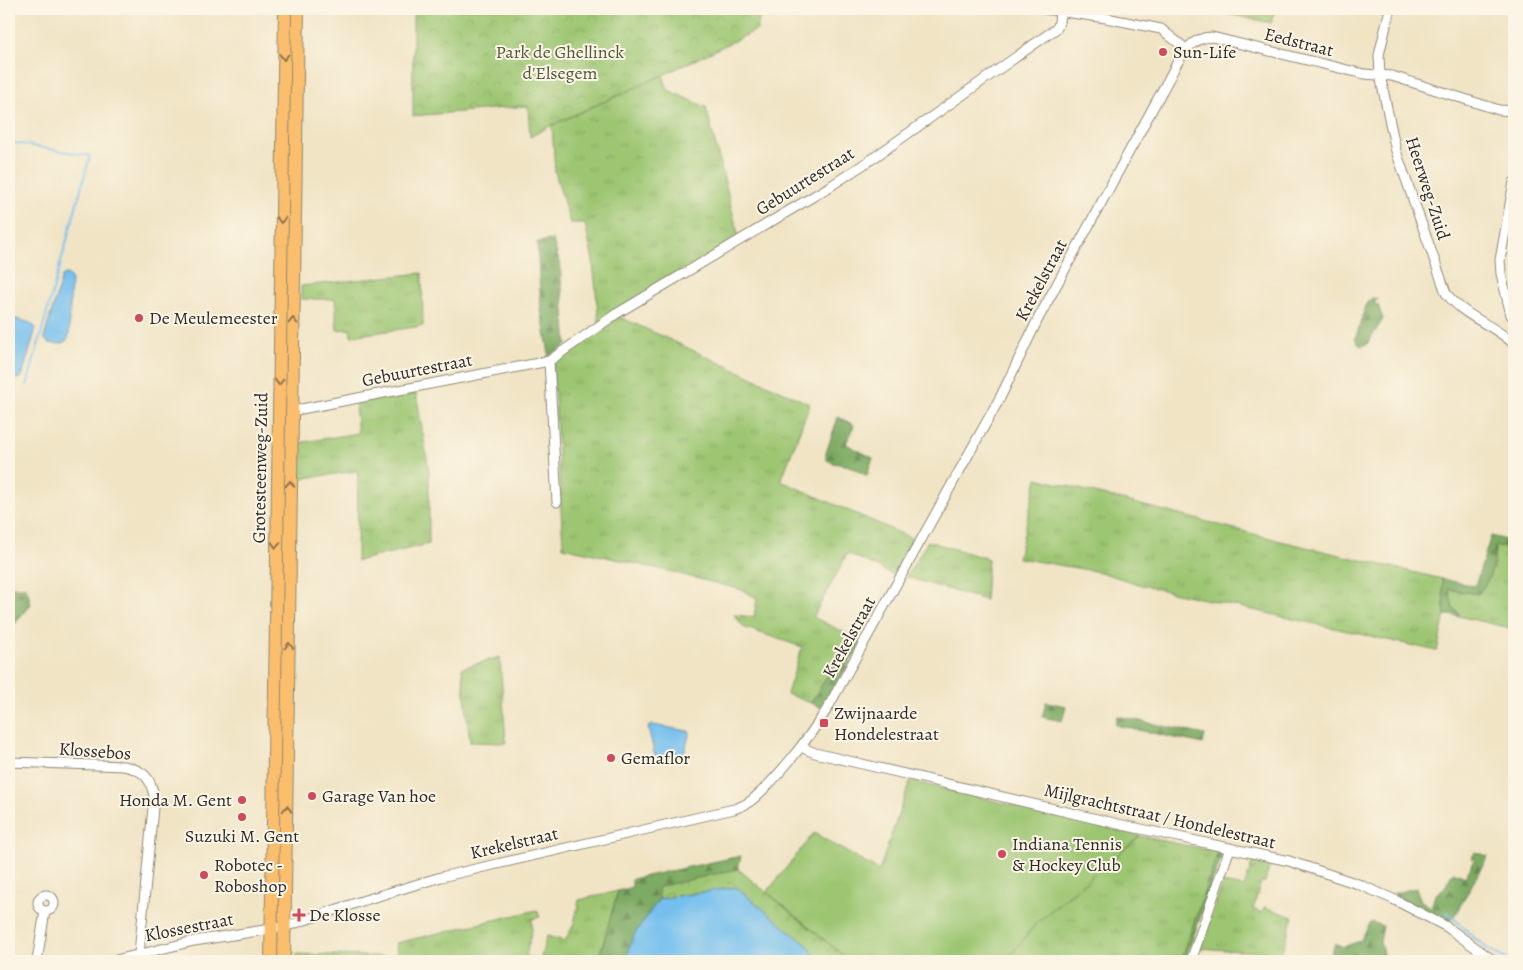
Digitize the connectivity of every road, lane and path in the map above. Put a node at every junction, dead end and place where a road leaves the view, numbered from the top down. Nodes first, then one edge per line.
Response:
1 (285, 9) edge
2 (298, 9) edge
3 (1044, 9) edge
4 (1390, 9) edge
5 (1060, 11) junction
6 (1186, 49) junction
7 (1380, 74) junction
8 (1514, 111) edge
9 (1514, 182) edge
10 (1511, 315) dead end
11 (1514, 344) edge
12 (548, 362) junction
13 (292, 411) junction
14 (557, 502) dead end
15 (801, 747) junction
16 (9, 762) edge
17 (1230, 848) junction
18 (45, 911) dead end
19 (278, 928) junction
20 (138, 954) junction
21 (36, 961) edge
22 (112, 961) edge
23 (271, 961) edge
24 (284, 961) edge
25 (1191, 961) edge
26 (1494, 961) edge

1 -> 19 highway, Grotesteenweg-Zuid
13 -> 2 highway, Grotesteenweg-Zuid
3 - 5 street
4 - 7 street, Heerweg-Zuid
5 - 6 street
5 - 12 street, Gebuurtestraat
6 - 7 street, Eedstraat
6 - 15 street, Krekelstraat
7 - 8 street, Eedstraat
7 - 11 street, Heerweg-Zuid
9 - 10 street
12 - 13 street, Gebuurtestraat
12 - 14 street
19 -> 13 highway, Grotesteenweg-Zuid
15 - 17 street, Mijlgrachtstraat / Hondelestraat
15 - 19 street, Krekelstraat
16 - 20 street, Klossebos
17 - 25 street
17 - 26 street, Mijlgrachtstraat / Hondelestraat
18 - 21 street
19 - 20 street, Klossestraat
19 - 23 highway
19 - 24 highway
20 - 22 street, Klossestraat

